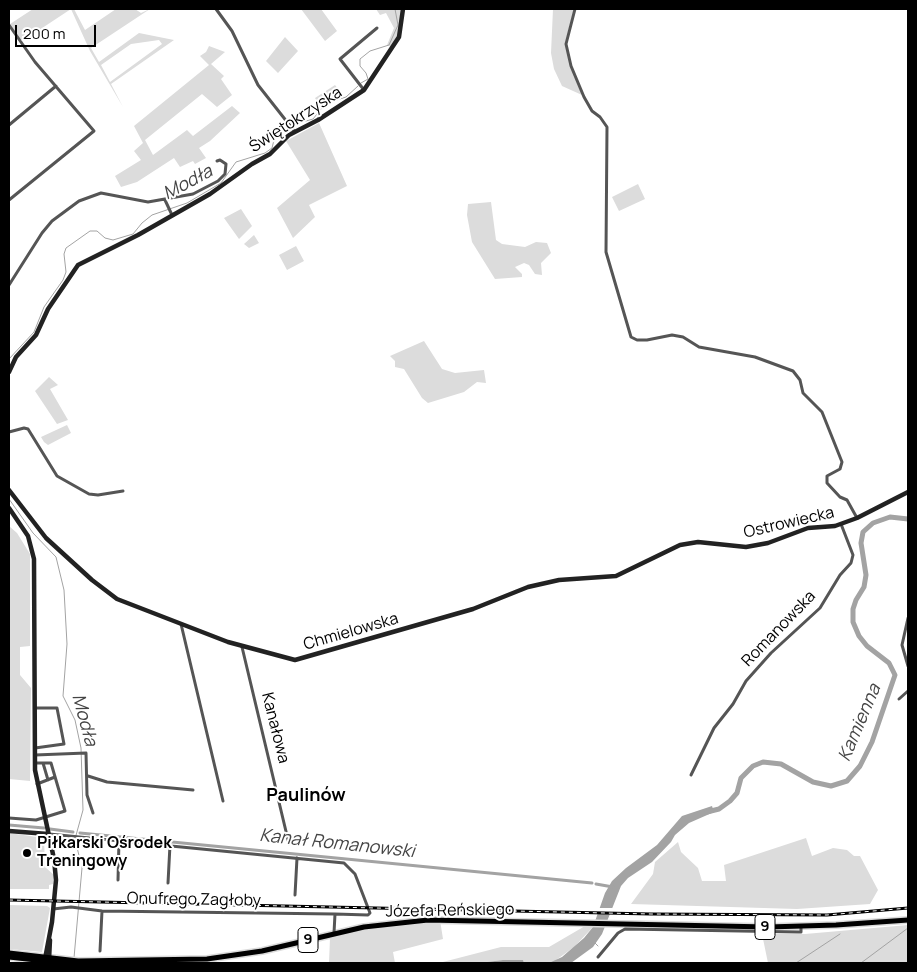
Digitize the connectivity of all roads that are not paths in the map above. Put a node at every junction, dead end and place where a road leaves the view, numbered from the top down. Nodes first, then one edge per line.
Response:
1 (216, 9) edge
2 (403, 9) edge
3 (575, 9) edge
4 (9, 25) edge
5 (377, 28) dead end
6 (56, 86) junction
7 (361, 87) junction
8 (9, 124) edge
9 (293, 130) junction
10 (217, 161) dead end
11 (9, 200) edge
12 (165, 200) junction
13 (172, 214) junction
14 (9, 285) edge
15 (9, 372) edge
16 (9, 432) edge
17 (9, 490) edge
18 (123, 491) dead end
19 (908, 492) edge
20 (9, 508) edge
21 (857, 518) junction
22 (841, 524) junction
23 (528, 588) joint
24 (908, 618) edge
25 (181, 624) junction
26 (242, 647) junction
27 (908, 666) edge
28 (908, 691) edge
29 (898, 698) dead end
30 (35, 708) junction
31 (34, 748) junction
32 (34, 755) junction
33 (35, 763) junction
34 (43, 763) junction
35 (88, 776) junction
36 (691, 776) dead end
37 (55, 777) junction
38 (48, 780) junction
39 (37, 784) junction
40 (193, 790) dead end
41 (224, 801) dead end
42 (94, 813) dead end
43 (9, 818) edge
44 (44, 818) junction
45 (9, 830) edge
46 (48, 834) junction
47 (119, 840) junction
48 (290, 844) dead end
49 (170, 845) junction
50 (297, 858) junction
51 (118, 880) dead end
52 (168, 883) dead end
53 (295, 895) dead end
54 (53, 909) junction
55 (102, 911) junction
56 (335, 914) junction
57 (908, 920) edge
58 (801, 927) junction
59 (334, 933) junction
60 (100, 951) dead end
61 (9, 955) edge
62 (598, 957) dead end
63 (47, 961) edge
64 (68, 961) edge
65 (184, 962) edge

1 - 9 street
2 - 7 street
3 - 21 street
4 - 6 street
5 - 7 street
6 - 8 street
6 - 11 street
7 - 9 street, Świętokrzyska
9 - 13 street, Świętokrzyska
10 - 12 street
12 - 13 street
12 - 14 street
13 - 15 street, Świętokrzyska
16 - 18 street
17 - 25 street, Chmielowska
19 - 21 street, Ostrowiecka
20 - 30 street
21 - 22 street, Ostrowiecka
22 - 23 street, Ostrowiecka
22 - 36 street, Romanowska
23 - 26 street, Chmielowska
24 - 27 street
25 - 26 street, Chmielowska
25 - 41 street
26 - 48 street, Kanałowa
28 - 29 street
30 - 31 street
30 - 31 street
31 - 32 street
32 - 33 street
32 - 35 street
33 - 34 street
33 - 39 street
34 - 37 street
34 - 38 street
35 - 40 street
35 - 42 street
37 - 38 street
37 - 44 street
38 - 39 street
39 - 44 street
43 - 44 street
44 - 46 street
45 - 46 street
46 - 47 street
46 - 54 street
47 - 49 street
47 - 51 street
49 - 50 street
49 - 52 street
50 - 53 street
50 - 56 street, Onufrego Zagłoby
54 - 55 street, Onufrego Zagłoby
54 - 63 street
55 - 56 street, Onufrego Zagłoby
55 - 60 street
56 - 59 street
57 - 58 main road, 9
58 - 59 main road, Józefa Reńskiego / 9
58 - 62 street
59 - 65 main road, Józefa Reńskiego / 9
61 - 63 main road, 9
63 - 64 main road, Józefa Reńskiego / 9
64 - 65 main road, Józefa Reńskiego / 9

